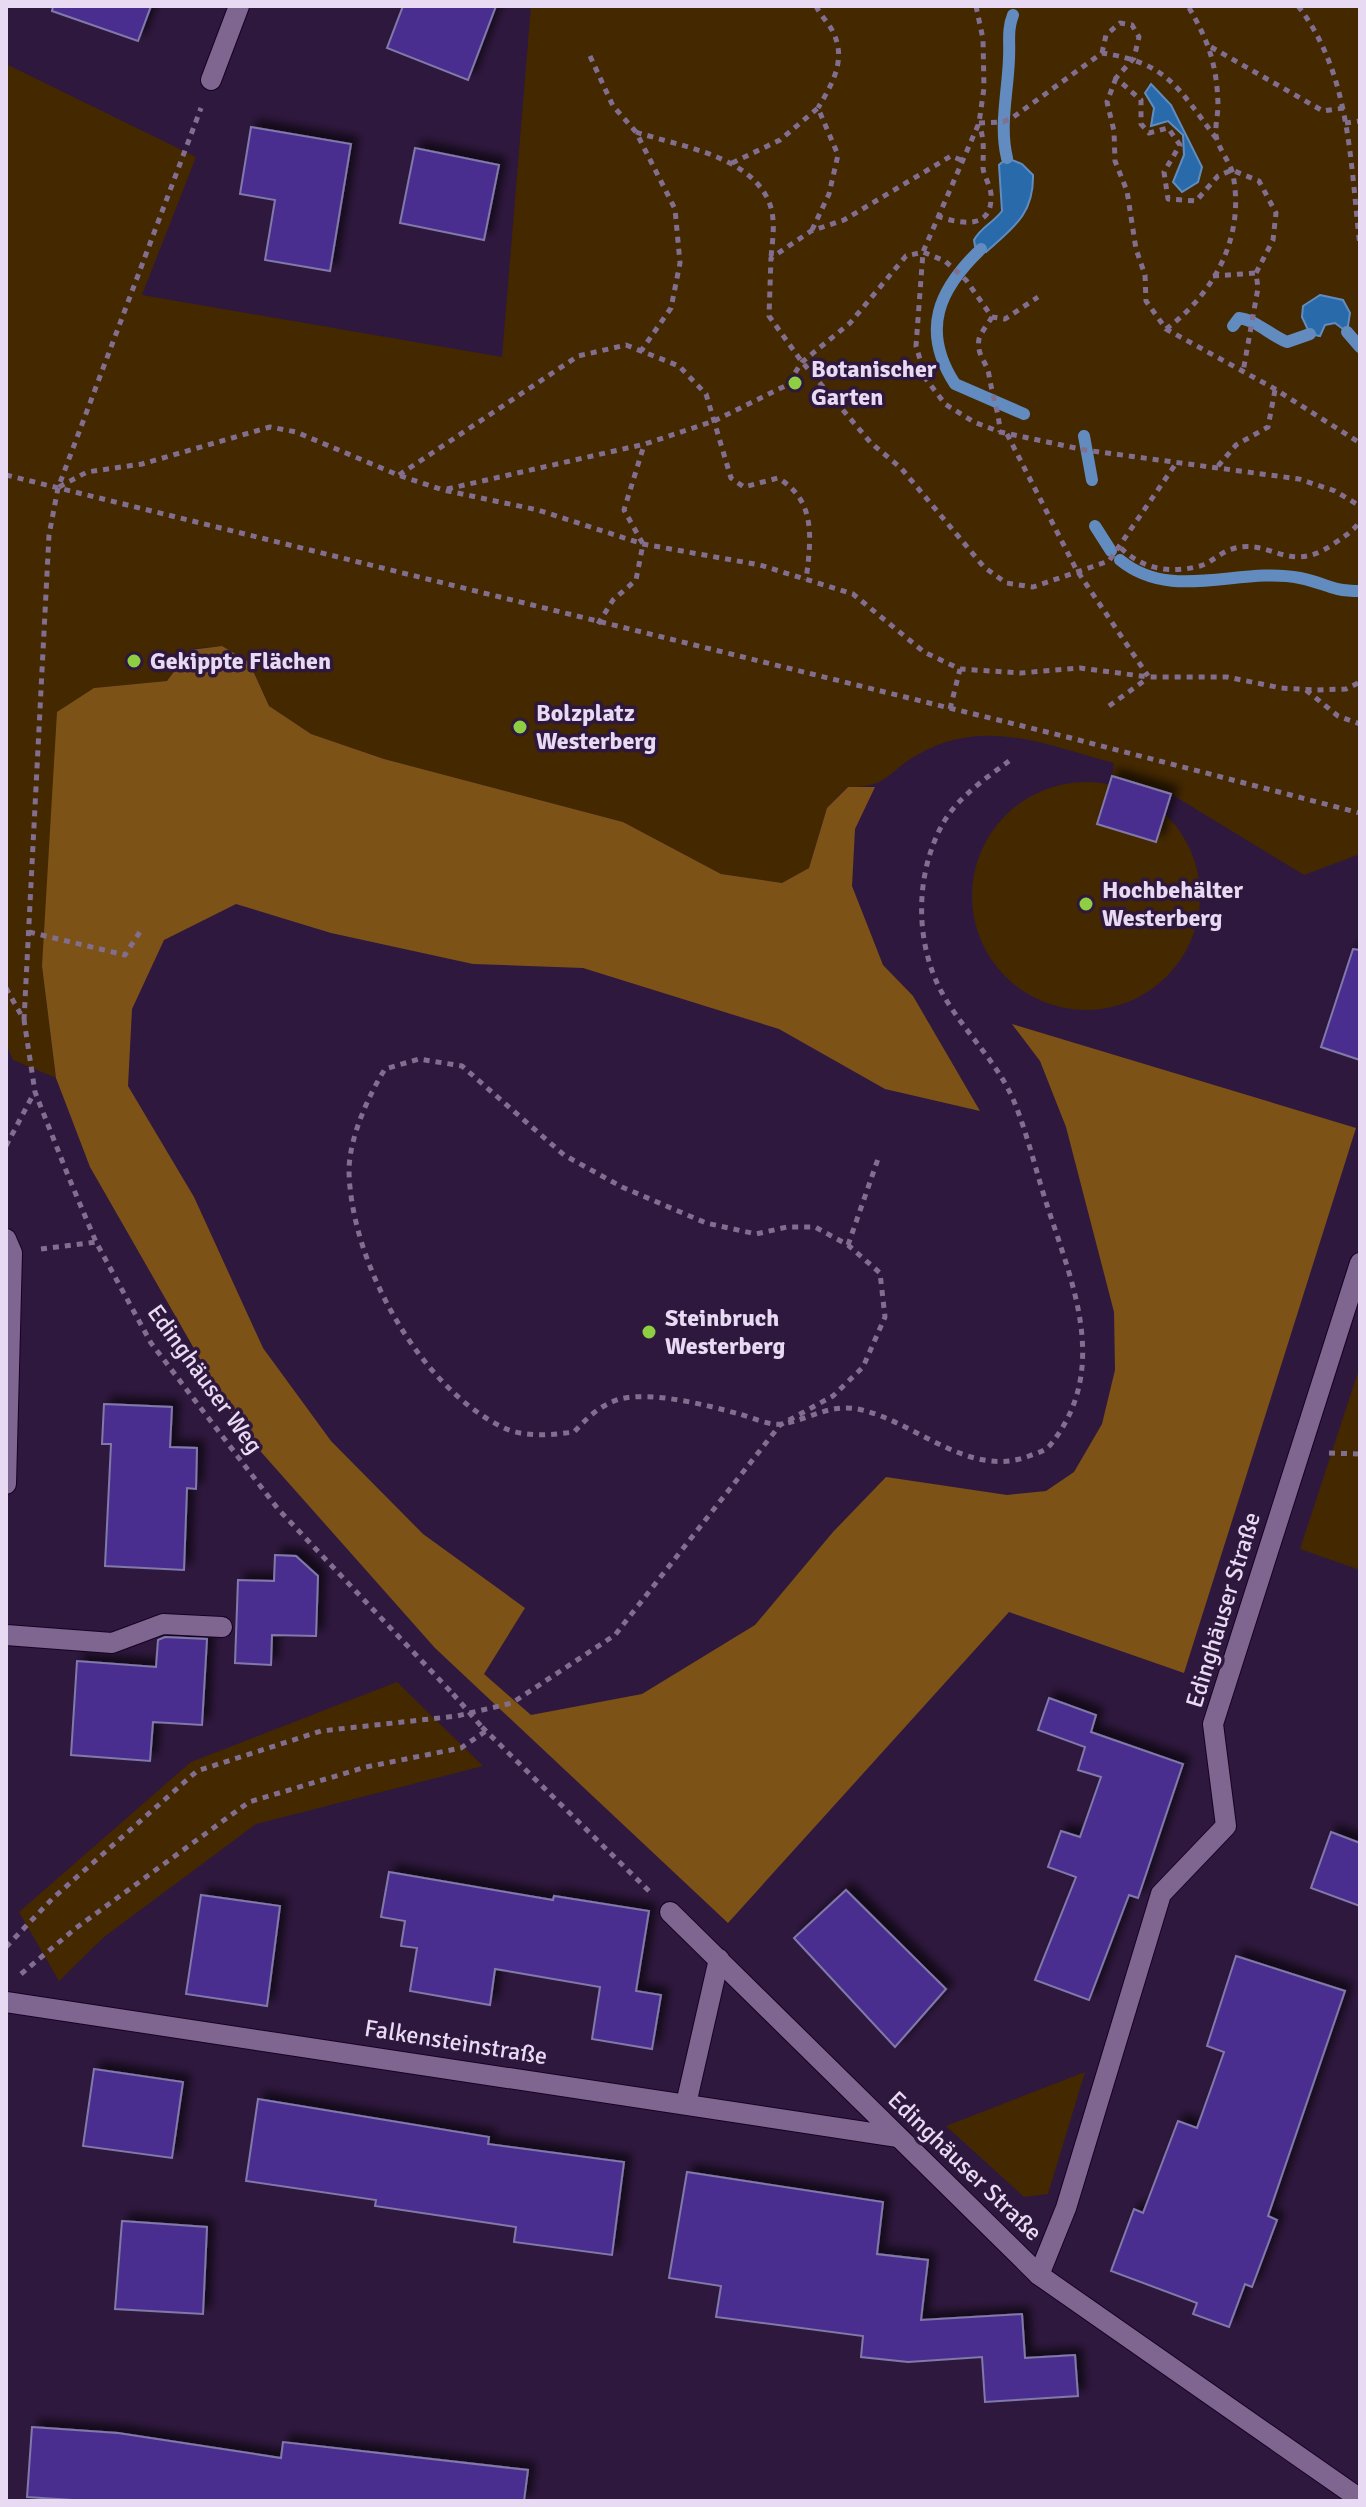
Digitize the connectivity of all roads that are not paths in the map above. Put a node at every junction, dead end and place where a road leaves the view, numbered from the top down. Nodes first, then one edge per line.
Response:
1 (239, 6) edge
2 (211, 80) road end
3 (9, 1246) edge
4 (1360, 1263) edge
5 (6, 1484) edge
6 (222, 1627) dead end
7 (6, 1635) edge
8 (670, 1912) road end
9 (719, 1959) junction
10 (6, 2002) edge
11 (686, 2104) junction
12 (898, 2137) junction
13 (1039, 2275) junction
14 (1360, 2499) edge

1 - 2 street
3 - 5 street
4 - 13 street, Edinghäuser Straße
6 - 7 street
8 - 9 street, Edinghäuser Straße
9 - 11 street
9 - 12 street, Edinghäuser Straße
10 - 11 street, Falkensteinstraße
11 - 12 street, Falkensteinstraße
12 - 13 street, Edinghäuser Straße
13 - 14 street, Edinghäuser Straße

